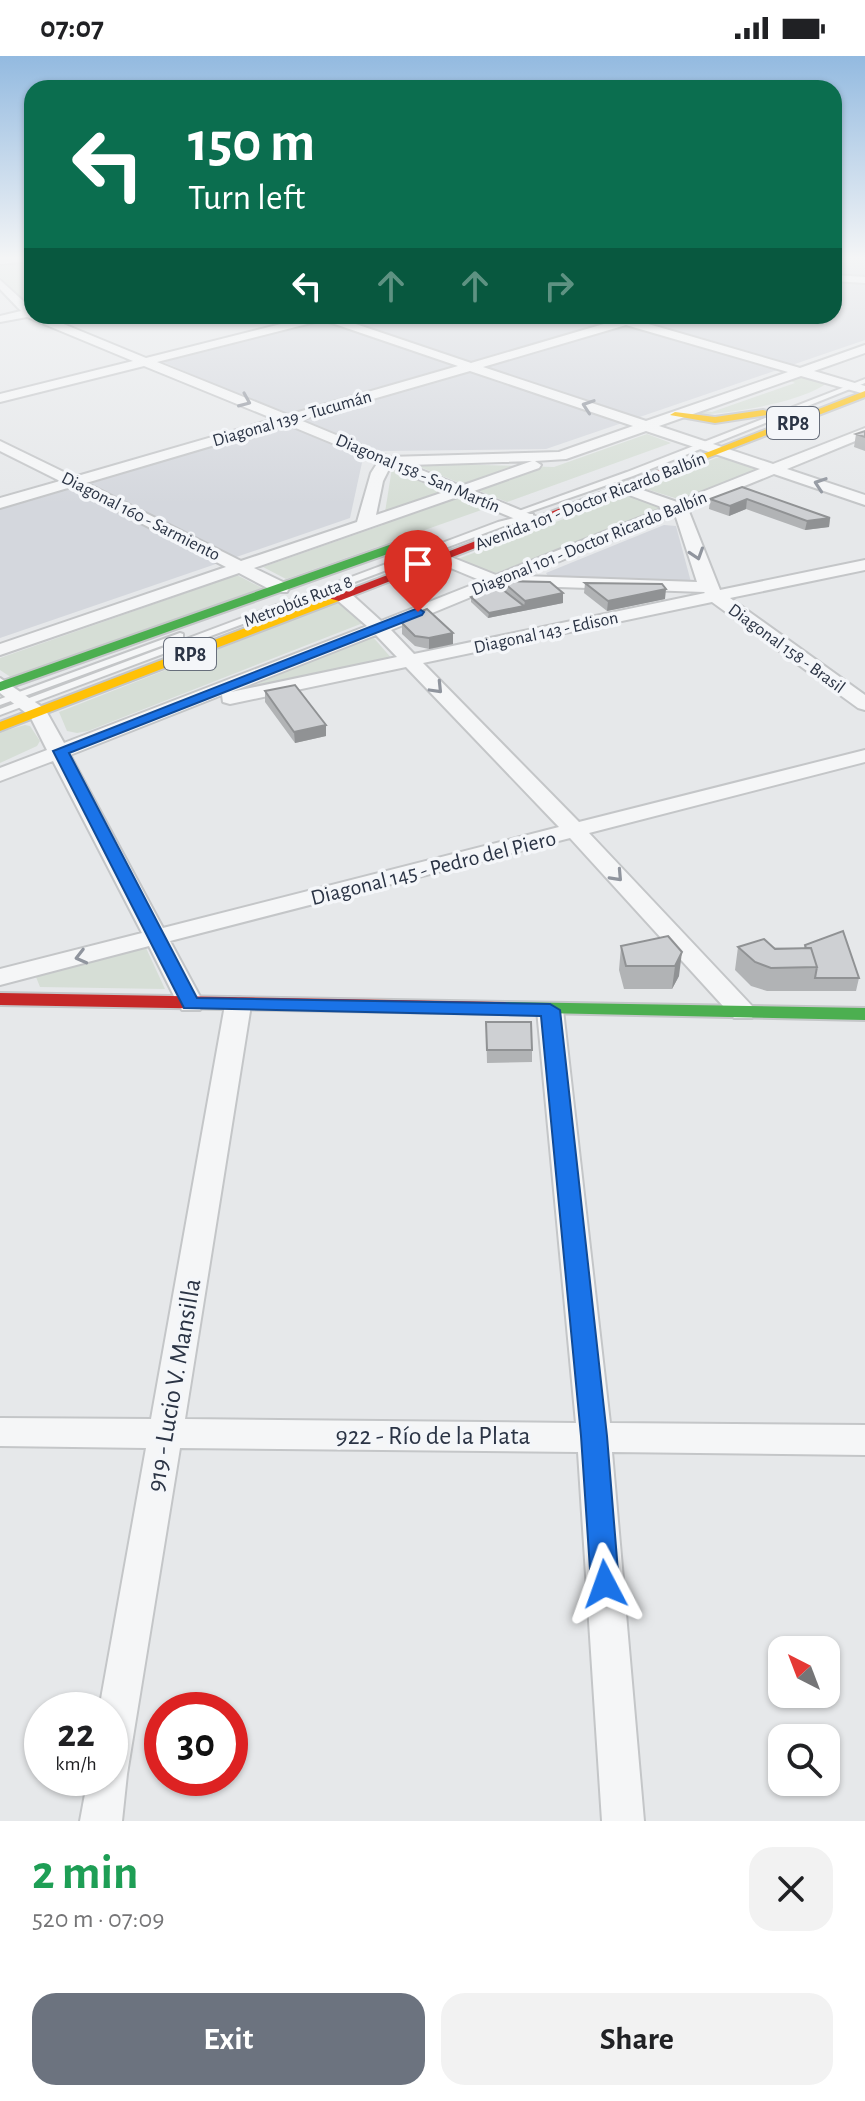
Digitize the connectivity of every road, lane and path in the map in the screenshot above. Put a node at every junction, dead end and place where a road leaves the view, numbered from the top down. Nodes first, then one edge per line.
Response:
1 (94, 339) edge
2 (231, 339) edge
3 (392, 339) edge
4 (557, 339) edge
5 (697, 339) edge
6 (862, 352) edge
7 (147, 361) junction
8 (471, 366) junction
9 (803, 371) junction
10 (861, 386) edge
11 (0, 398) edge
12 (763, 413) junction
13 (675, 415) junction
14 (288, 419) junction
15 (646, 425) junction
16 (865, 432) edge
17 (0, 445) edge
18 (706, 446) junction
19 (561, 456) junction
20 (389, 461) junction
21 (775, 469) junction
22 (72, 482) junction
23 (626, 489) junction
24 (460, 491) junction
25 (865, 500) edge
26 (0, 503) edge
27 (678, 508) junction
28 (519, 516) junction
29 (363, 525) junction
30 (440, 558) junction
31 (865, 565) edge
32 (241, 567) junction
33 (495, 580) junction
34 (281, 588) junction
35 (712, 592) junction
36 (342, 595) junction
37 (379, 628) junction
38 (0, 650) edge
39 (411, 661) junction
40 (12, 696) edge
41 (865, 704) edge
42 (180, 705) junction
43 (0, 712) edge
44 (0, 727) edge
45 (60, 751) junction
46 (865, 756) edge
47 (0, 775) edge
48 (575, 831) junction
49 (157, 938) junction
50 (0, 977) edge
51 (0, 999) edge
52 (191, 1004) junction
53 (238, 1005) junction
54 (550, 1010) junction
55 (743, 1012) junction
56 (865, 1015) edge
57 (0, 1432) edge
58 (164, 1433) junction
59 (594, 1436) junction
60 (865, 1440) edge
61 (122, 1692) edge
62 (105, 1796) edge
63 (101, 1821) edge
64 (623, 1821) edge

1 - 7 street, Diagonal 158 - San Martín
2 - 7 street
3 - 8 street
4 - 8 street, Diagonal 139 - Tucumán
5 - 9 street
6 - 9 street
7 - 11 street
7 -> 14 street, Diagonal 158 - San Martín
8 - 14 street, Diagonal 139 - Tucumán
15 -> 8 street
9 - 10 street
9 - 13 street
10 - 12 main road, Avenida 101 - Doctor Ricardo Balbín / RP8
10 - 18 main road, Avenida 101 - Doctor Ricardo Balbín / RP8
12 - 13 main road
12 - 18 main road, Avenida 101 - Doctor Ricardo Balbín / RP8
13 - 15 street
14 - 20 street, Diagonal 158 - San Martín
14 - 22 street, Diagonal 139 - Tucumán
15 - 18 street
15 - 19 street
16 - 21 street, Diagonal 101 - Doctor Ricardo Balbín
17 - 22 street, Diagonal 160 - Sarmiento
18 - 21 street
18 - 23 main road, Avenida 101 - Doctor Ricardo Balbín / RP8
18 - 28 main road, Avenida 101 - Doctor Ricardo Balbín / RP8
19 - 20 street
19 - 24 street
20 - 24 street, Diagonal 158 - San Martín
20 - 29 street
25 -> 21 street
21 - 27 street, Diagonal 101 - Doctor Ricardo Balbín
22 - 26 street, Diagonal 139 - Tucumán
22 - 32 street, Diagonal 160 - Sarmiento
23 - 27 street
23 - 28 main road, Avenida 101 - Doctor Ricardo Balbín / RP8
24 - 28 street, Diagonal 158 - San Martín
24 - 29 street
27 - 33 street, Diagonal 101 - Doctor Ricardo Balbín
27 -> 35 street, Diagonal 158 - Brasil
28 - 30 main road, Avenida 101 - Doctor Ricardo Balbín / RP8
28 - 34 main road, Avenida 101 - Doctor Ricardo Balbín / RP8
28 - 40 lane, Metrobús Ruta 8
29 - 32 street
30 - 33 street
30 - 36 main road, Avenida 101 - Doctor Ricardo Balbín / RP8
31 - 35 street, Diagonal 143 - Edison
32 - 34 street, Diagonal 160 - Sarmiento
32 - 38 street
33 - 35 street
33 - 37 street, Diagonal 101 - Doctor Ricardo Balbín
34 - 40 main road, Avenida 101 - Doctor Ricardo Balbín / RP8
35 - 39 street, Diagonal 143 - Edison
35 - 41 street, Diagonal 158 - Brasil
36 - 37 street
36 - 40 main road, Avenida 101 - Doctor Ricardo Balbín / RP8
37 - 39 street
37 - 42 street, Diagonal 101 - Doctor Ricardo Balbín
39 - 42 street, Diagonal 143 - Edison
39 -> 48 street
40 - 43 lane, Metrobús Ruta 8
40 - 44 main road, Avenida 101 - Doctor Ricardo Balbín / RP8
40 - 45 street
42 - 45 street, Diagonal 101 - Doctor Ricardo Balbín
45 - 47 street, Diagonal 101 - Doctor Ricardo Balbín
45 - 49 street
46 - 48 street, Diagonal 145 - Pedro del Piero
48 - 49 street, Diagonal 145 - Pedro del Piero
48 -> 55 street
49 -> 50 street, Diagonal 145 - Pedro del Piero
49 - 52 street
51 - 52 main road
52 - 53 main road
53 - 54 main road
53 - 58 street, 919 - Lucio V. Mansilla
54 - 55 main road
54 - 59 street
55 - 56 main road
57 - 58 street, 922 - Río de la Plata
58 - 59 street, 922 - Río de la Plata
58 - 61 street, 919 - Lucio V. Mansilla
59 - 60 street, 922 - Río de la Plata
59 - 64 street
62 - 63 street

